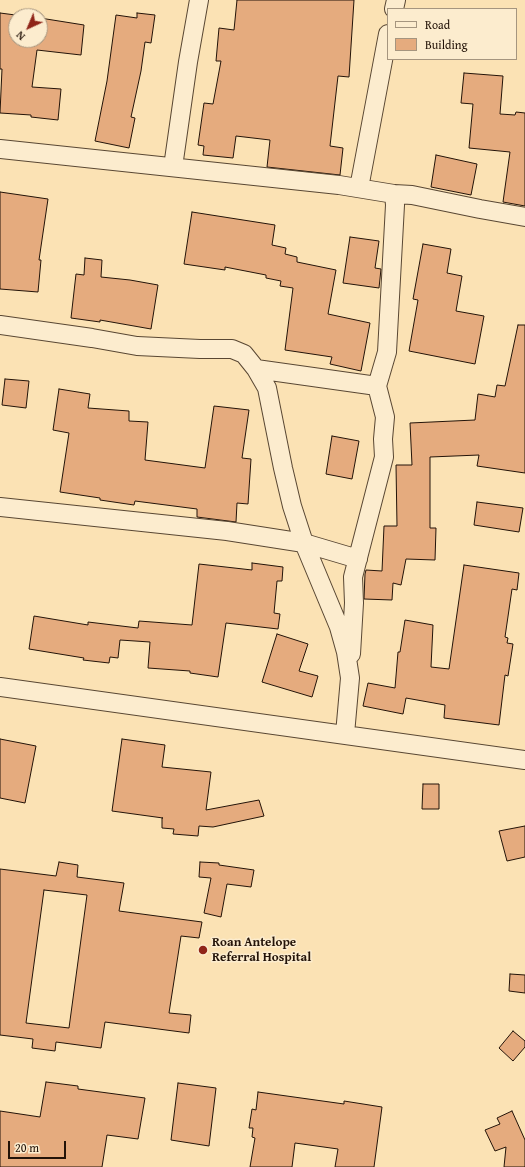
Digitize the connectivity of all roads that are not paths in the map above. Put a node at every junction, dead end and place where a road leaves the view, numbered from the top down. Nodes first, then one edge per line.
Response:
1 (199, 0) edge
2 (387, 39) edge
3 (0, 148) edge
4 (173, 167) junction
5 (359, 188) junction
6 (394, 194) junction
7 (525, 217) edge
8 (0, 325) edge
9 (256, 369) junction
10 (377, 386) junction
11 (0, 507) edge
12 (304, 543) junction
13 (358, 559) junction
14 (350, 678) junction
15 (0, 687) edge
16 (345, 734) junction
17 (525, 760) edge

1 - 4 street
2 - 5 street
3 - 4 street
4 - 5 street
5 - 6 street
6 - 7 street
6 - 10 street
8 - 9 street
9 - 10 street
9 - 12 street
10 - 13 street
11 - 12 street
12 - 13 street
12 - 14 street
13 - 14 street
14 - 16 street
15 - 16 street
16 - 17 street

